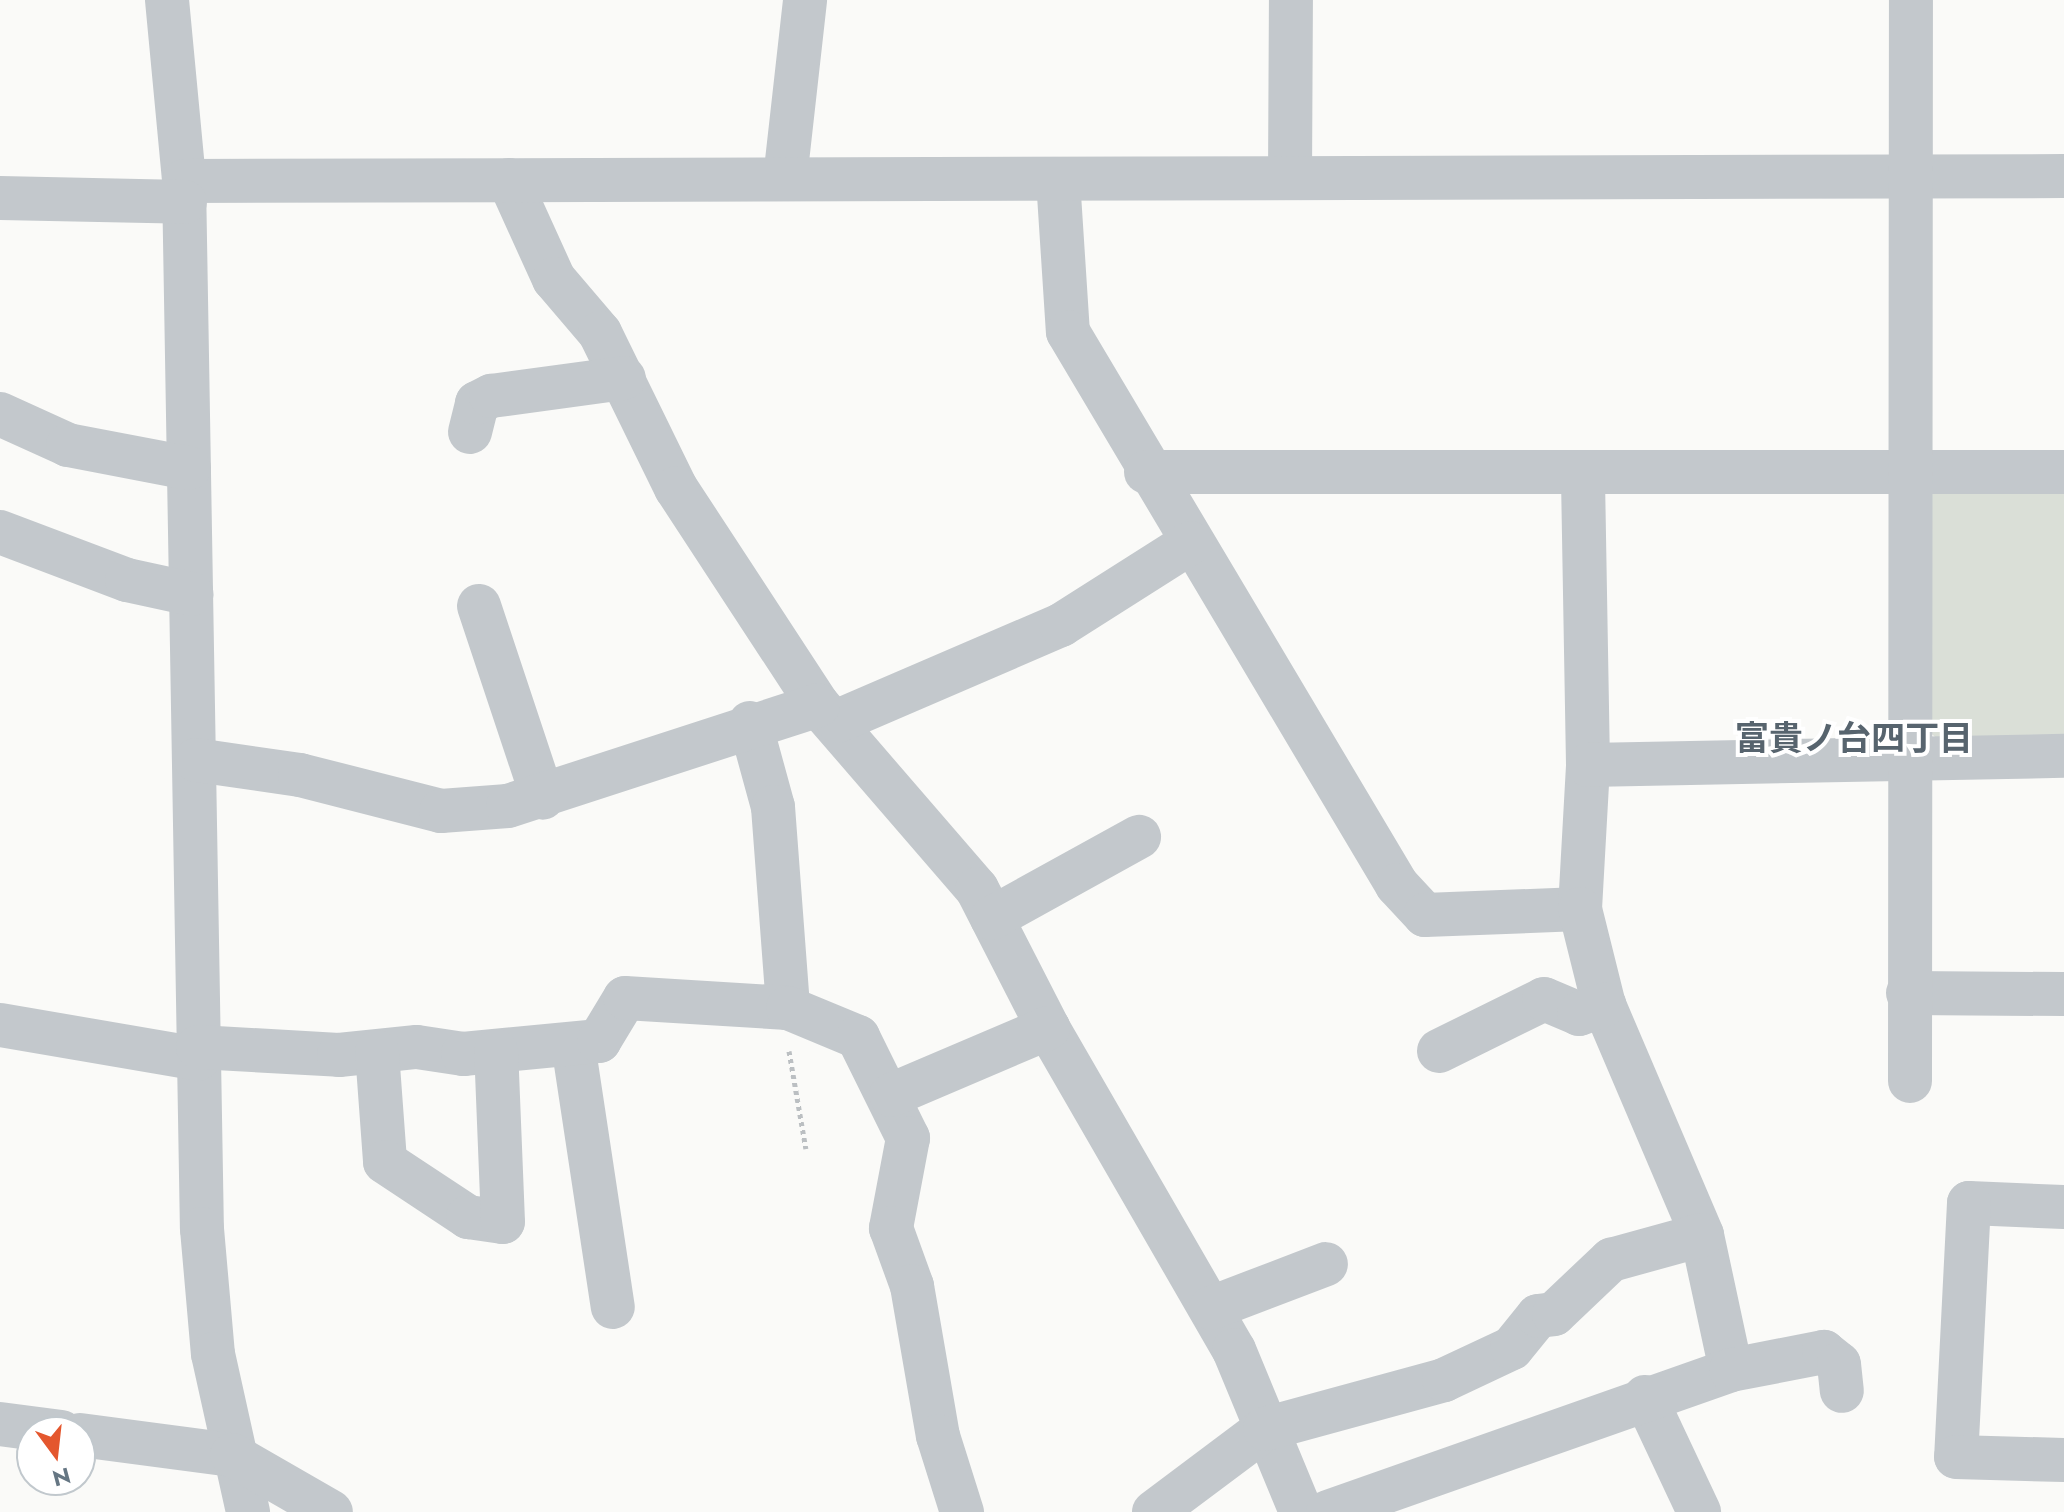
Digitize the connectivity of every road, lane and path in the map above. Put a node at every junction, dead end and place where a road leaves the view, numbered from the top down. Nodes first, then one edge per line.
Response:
1 (167, 0) edge
2 (805, 0) edge
3 (1291, 0) edge
4 (1911, 0) edge
5 (2064, 176) edge
6 (1913, 177) junction
7 (1290, 178) junction
8 (785, 179) junction
9 (1058, 179) junction
10 (509, 180) junction
11 (185, 192) junction
12 (0, 198) edge
13 (624, 378) junction
14 (0, 414) edge
15 (470, 432) dead end
16 (189, 468) junction
17 (1146, 472) junction
18 (1583, 472) junction
19 (1909, 472) junction
20 (2064, 472) edge
21 (0, 532) edge
22 (1190, 543) junction
23 (191, 594) junction
24 (479, 606) dead end
25 (828, 713) junction
26 (750, 723) junction
27 (2064, 756) edge
28 (196, 760) junction
29 (1916, 760) junction
30 (1588, 765) junction
31 (543, 798) junction
32 (1139, 837) dead end
33 (1580, 909) junction
34 (992, 918) junction
35 (1908, 993) junction
36 (2064, 994) edge
37 (1604, 1005) junction
38 (788, 1008) junction
39 (0, 1025) edge
40 (1048, 1028) junction
41 (573, 1044) junction
42 (496, 1051) junction
43 (1439, 1051) dead end
44 (377, 1052) junction
45 (198, 1053) junction
46 (1910, 1081) dead end
47 (891, 1095) junction
48 (806, 1149) dead end
49 (2064, 1207) edge
50 (1702, 1235) junction
51 (1326, 1264) dead end
52 (613, 1307) dead end
53 (1211, 1308) junction
54 (1731, 1370) junction
55 (1842, 1391) dead end
56 (1645, 1397) junction
57 (1265, 1429) junction
58 (96, 1437) edge
59 (232, 1455) junction
60 (2064, 1460) edge
61 (248, 1512) edge
62 (331, 1512) edge
63 (962, 1512) edge
64 (1154, 1512) edge
65 (1301, 1512) edge
66 (1328, 1512) edge
67 (1699, 1512) edge

1 - 11 street
2 - 8 street
3 - 7 street
4 - 6 street
5 - 6 street
6 - 7 street
6 - 19 street
7 - 9 street
8 - 9 street
8 - 10 street
9 - 17 street
10 - 11 street
10 - 13 street
11 - 12 street
11 - 16 street
13 - 15 street
13 - 25 street
14 - 16 street
16 - 23 street
17 - 18 street
17 - 22 street
18 - 19 street
18 - 30 street
19 - 20 street
19 - 29 street
21 - 23 street
22 - 25 street
22 - 33 street
23 - 28 street
24 - 31 street
25 - 26 street
25 - 34 street
26 - 31 street
26 - 38 street
27 - 29 street
28 - 31 street
28 - 45 street
29 - 30 street
29 - 35 street
30 - 33 street
32 - 34 street
33 - 37 street
34 - 40 street
35 - 36 street
35 - 46 street
37 - 43 street
37 - 50 street
38 - 41 street
38 - 47 street
38 - 48 path
39 - 45 street
40 - 47 street
40 - 53 street
41 - 42 street
41 - 52 street
42 - 44 street
42 - 44 street
44 - 45 street
45 - 59 street
47 - 63 street
49 - 60 street
50 - 54 street
50 - 57 street
51 - 53 street
53 - 57 street
54 - 55 street
54 - 56 street
56 - 66 street
56 - 67 street
57 - 64 street
57 - 65 street
58 - 59 street
59 - 61 street
59 - 62 street

